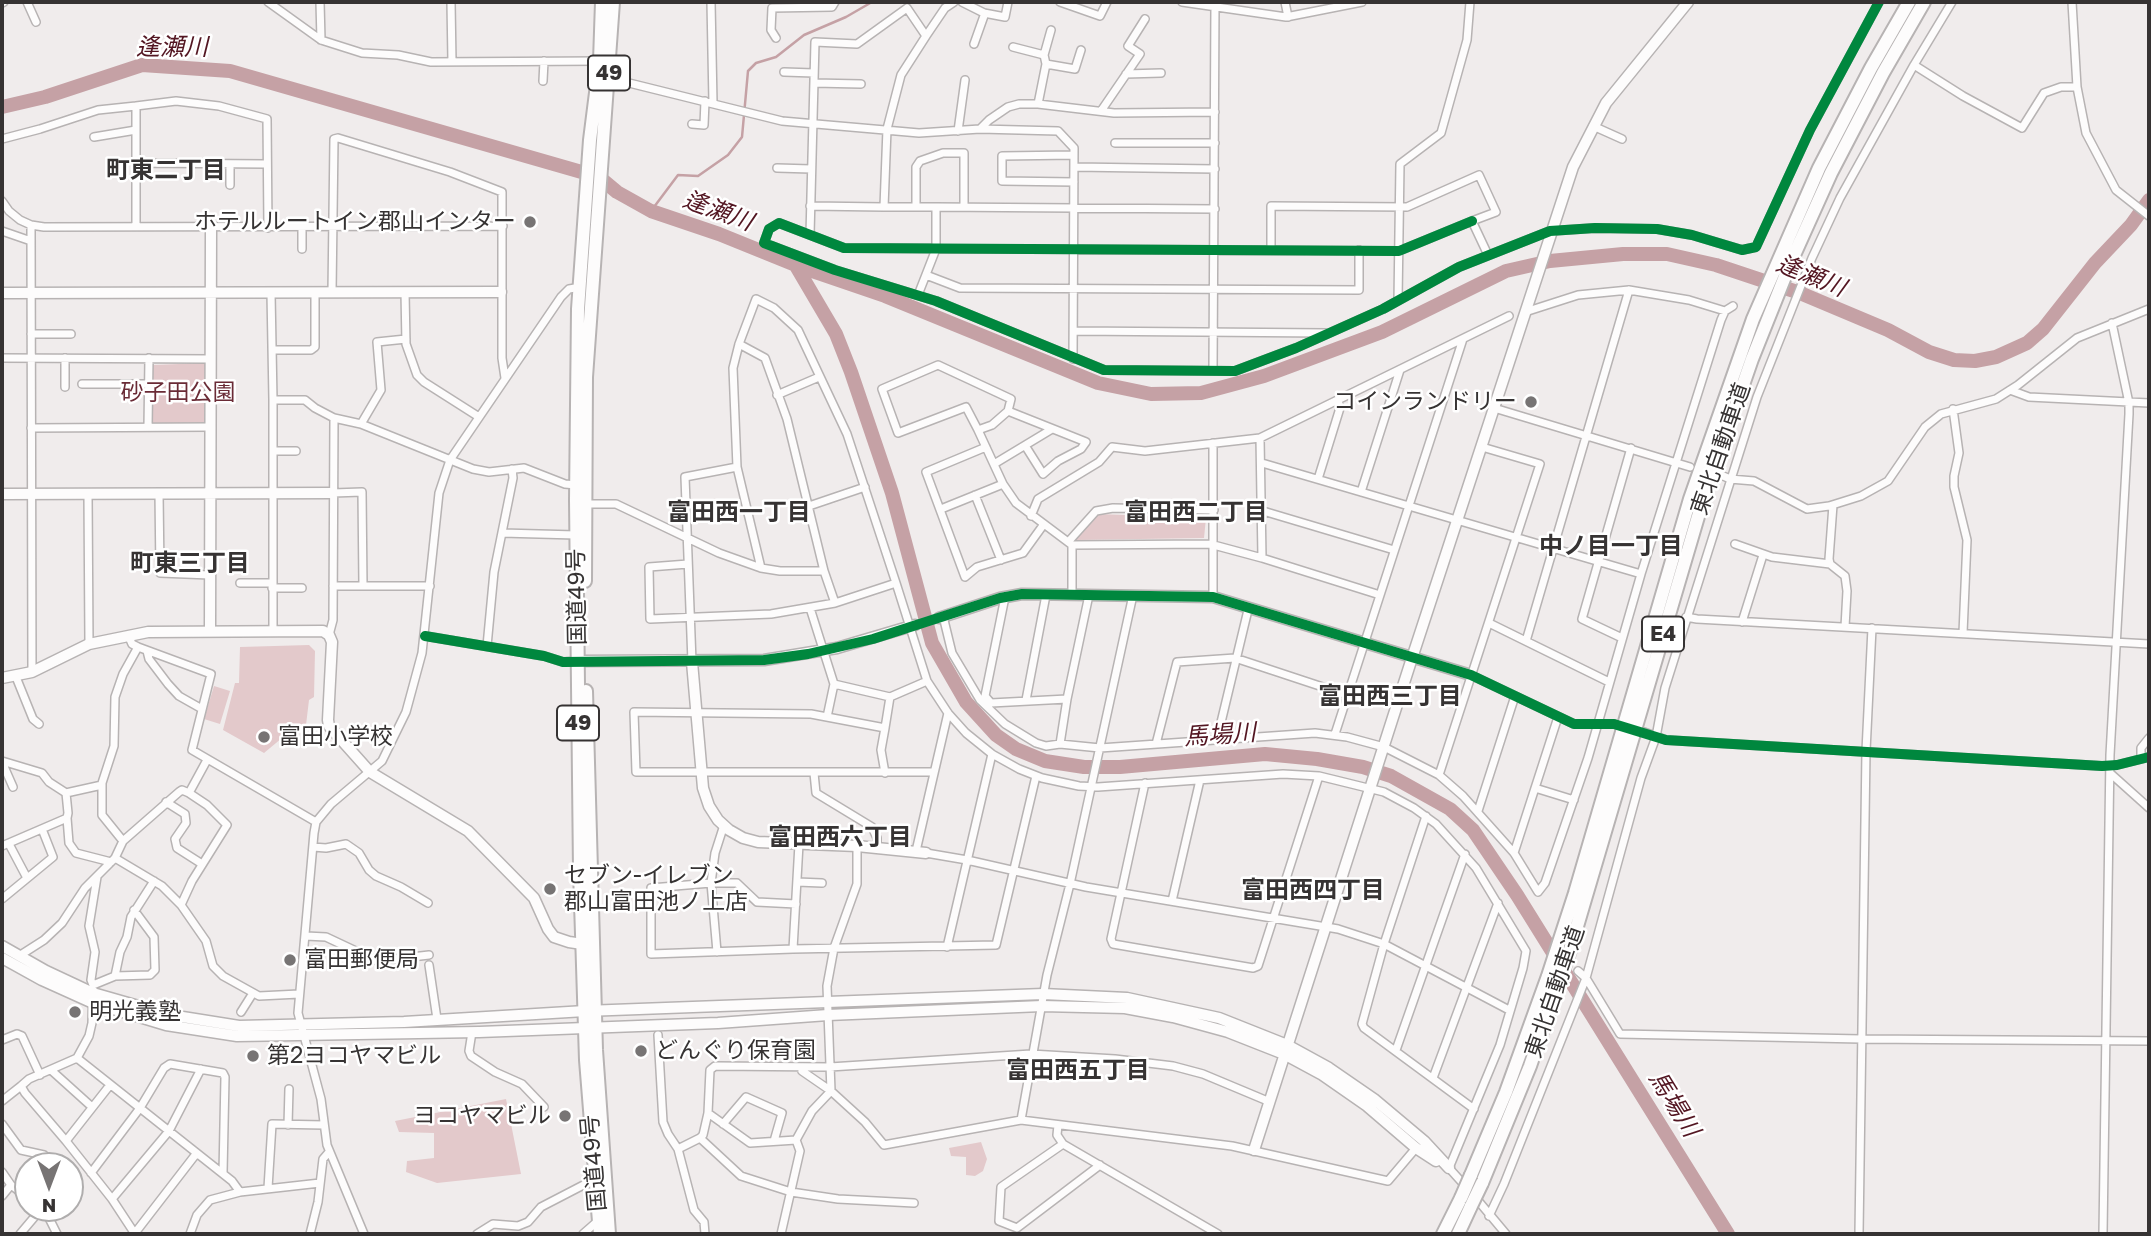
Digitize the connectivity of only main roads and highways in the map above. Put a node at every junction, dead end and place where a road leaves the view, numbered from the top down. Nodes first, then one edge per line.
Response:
1 (602, 2) edge
2 (613, 2) edge
3 (1909, 2) edge
4 (1924, 2) edge
5 (596, 142) junction
6 (1784, 262) junction
7 (586, 287) junction
8 (1759, 321) junction
9 (582, 662) junction
10 (591, 1026) junction
11 (1476, 1179) junction
12 (1466, 1202) junction
13 (600, 1234) edge
14 (609, 1234) edge
15 (1443, 1234) edge
16 (1458, 1234) edge

1 - 5 highway, 国道49号 / 49
2 - 5 highway, 国道49号 / 49
3 - 6 highway, 東北自動車道 / E4
4 - 6 highway, 東北自動車道 / E4
5 - 7 highway, 国道49号 / 49
5 - 7 highway, 国道49号 / 49
6 - 8 highway, 東北自動車道 / E4
7 - 9 highway, 国道49号 / 49
7 - 9 highway, 国道49号 / 49
8 - 11 highway, 東北自動車道 / E4
8 - 11 highway, 東北自動車道 / E4
9 - 10 highway, 国道49号 / 49
10 - 13 highway, 国道49号 / 49
10 - 14 highway, 国道49号 / 49
11 - 12 highway, 東北自動車道 / E4, bridge
12 - 15 highway, 東北自動車道 / E4
12 - 16 highway, 東北自動車道 / E4

